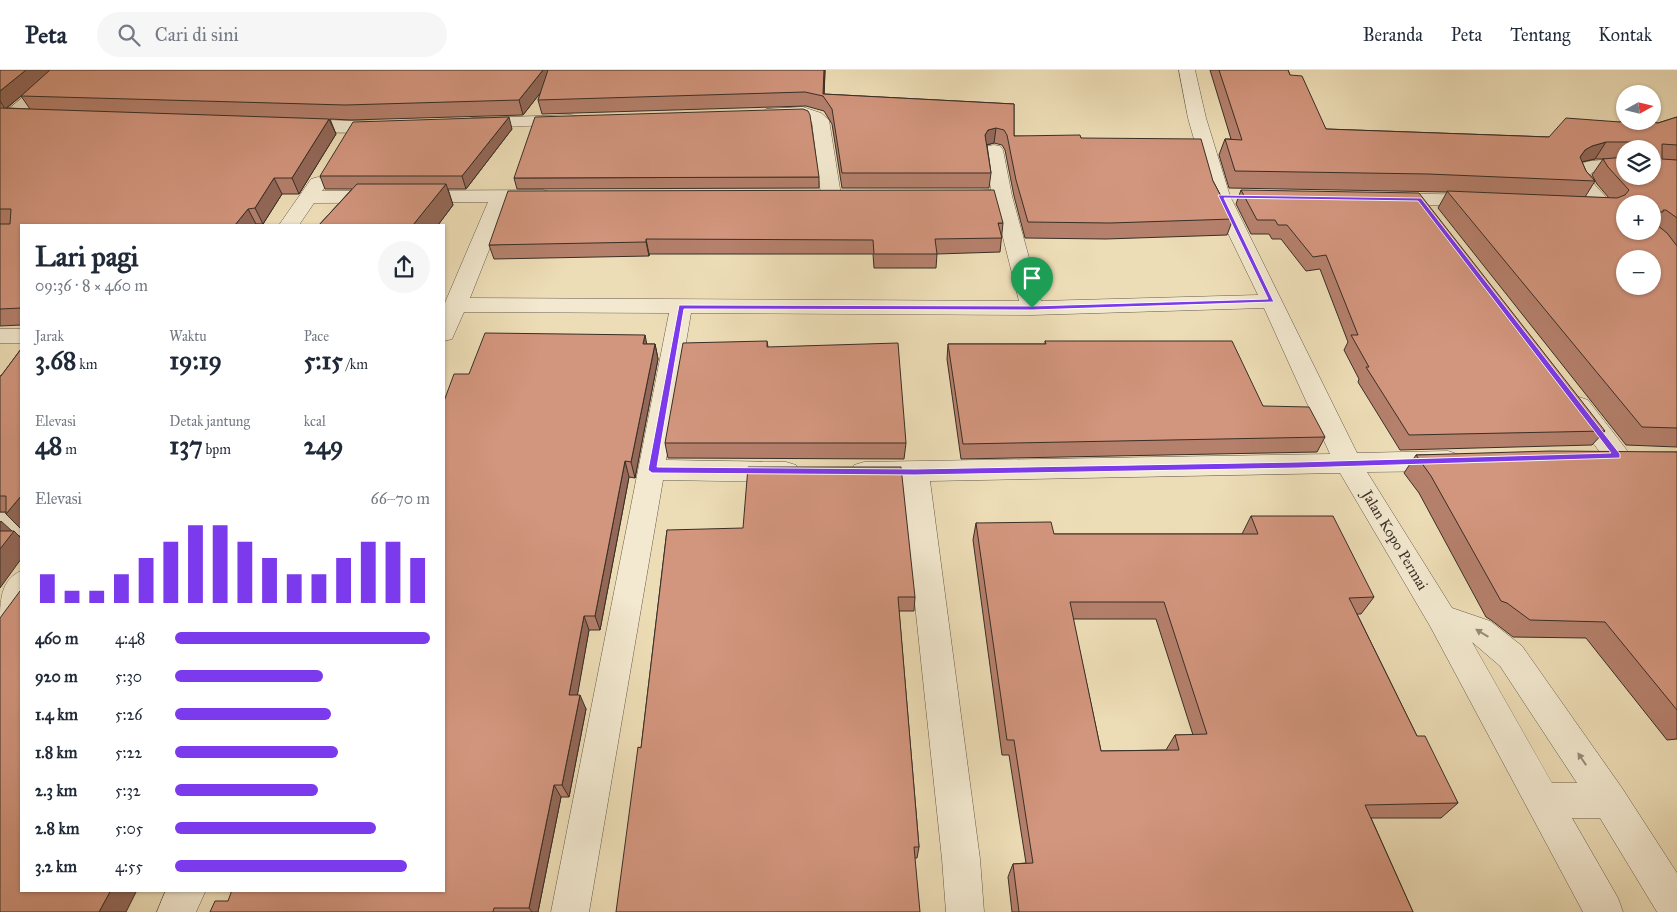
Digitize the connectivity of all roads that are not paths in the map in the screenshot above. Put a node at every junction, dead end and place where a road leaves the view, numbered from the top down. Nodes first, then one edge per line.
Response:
1 (65, 70) edge
2 (1187, 70) edge
3 (755, 114) edge
4 (6, 116) edge
5 (37, 116) edge
6 (588, 119) edge
7 (280, 124) edge
8 (459, 124) edge
9 (400, 126) edge
10 (994, 150) edge
11 (328, 166) edge
12 (1616, 166) edge
13 (830, 195) edge
14 (558, 196) edge
15 (935, 196) edge
16 (1002, 196) junction
17 (500, 197) junction
18 (309, 198) junction
19 (1371, 198) edge
20 (1419, 199) junction
21 (1496, 202) edge
22 (1562, 204) edge
23 (1437, 222) edge
24 (290, 224) edge
25 (1272, 300) junction
26 (455, 305) junction
27 (681, 307) junction
28 (1032, 308) junction
29 (445, 331) edge
30 (0, 336) edge
31 (20, 336) edge
32 (1563, 386) edge
33 (1588, 457) edge
34 (1469, 460) edge
35 (1348, 463) junction
36 (652, 470) junction
37 (810, 472) edge
38 (839, 472) edge
39 (915, 472) junction
40 (0, 524) edge
41 (20, 524) edge
42 (20, 584) edge
43 (0, 612) edge
44 (1441, 617) junction
45 (1542, 800) junction
46 (1609, 800) junction
47 (186, 892) edge
48 (1677, 908) edge
49 (176, 912) edge
50 (570, 912) edge
51 (965, 912) edge
52 (1604, 912) edge

1 - 4 street
2 - 25 street, Jalan Kopo Permai
3 - 13 street
4 - 5 street
6 - 8 street
7 - 9 street
10 - 16 street
11 - 18 street
12 - 22 street
14 - 17 street
15 - 16 street
16 - 28 street
17 - 18 street
17 - 26 street
18 - 24 street
19 - 20 street
20 - 21 street
20 - 23 street
25 - 28 street
25 - 35 street, Jalan Kopo Permai
26 - 27 street
26 - 29 street
27 - 28 street
27 - 36 street
30 - 31 street
32 - 33 street
34 - 35 street
35 - 39 street
35 - 44 street, Jalan Kopo Permai
36 - 37 street
36 - 50 street
38 - 39 street
39 - 51 street
40 - 41 street
42 - 43 street
44 - 45 street, Jalan Kopo Permai
46 -> 44 street
45 - 46 street
45 - 52 street, Jalan Kopo Permai
46 - 48 street
47 - 49 street

